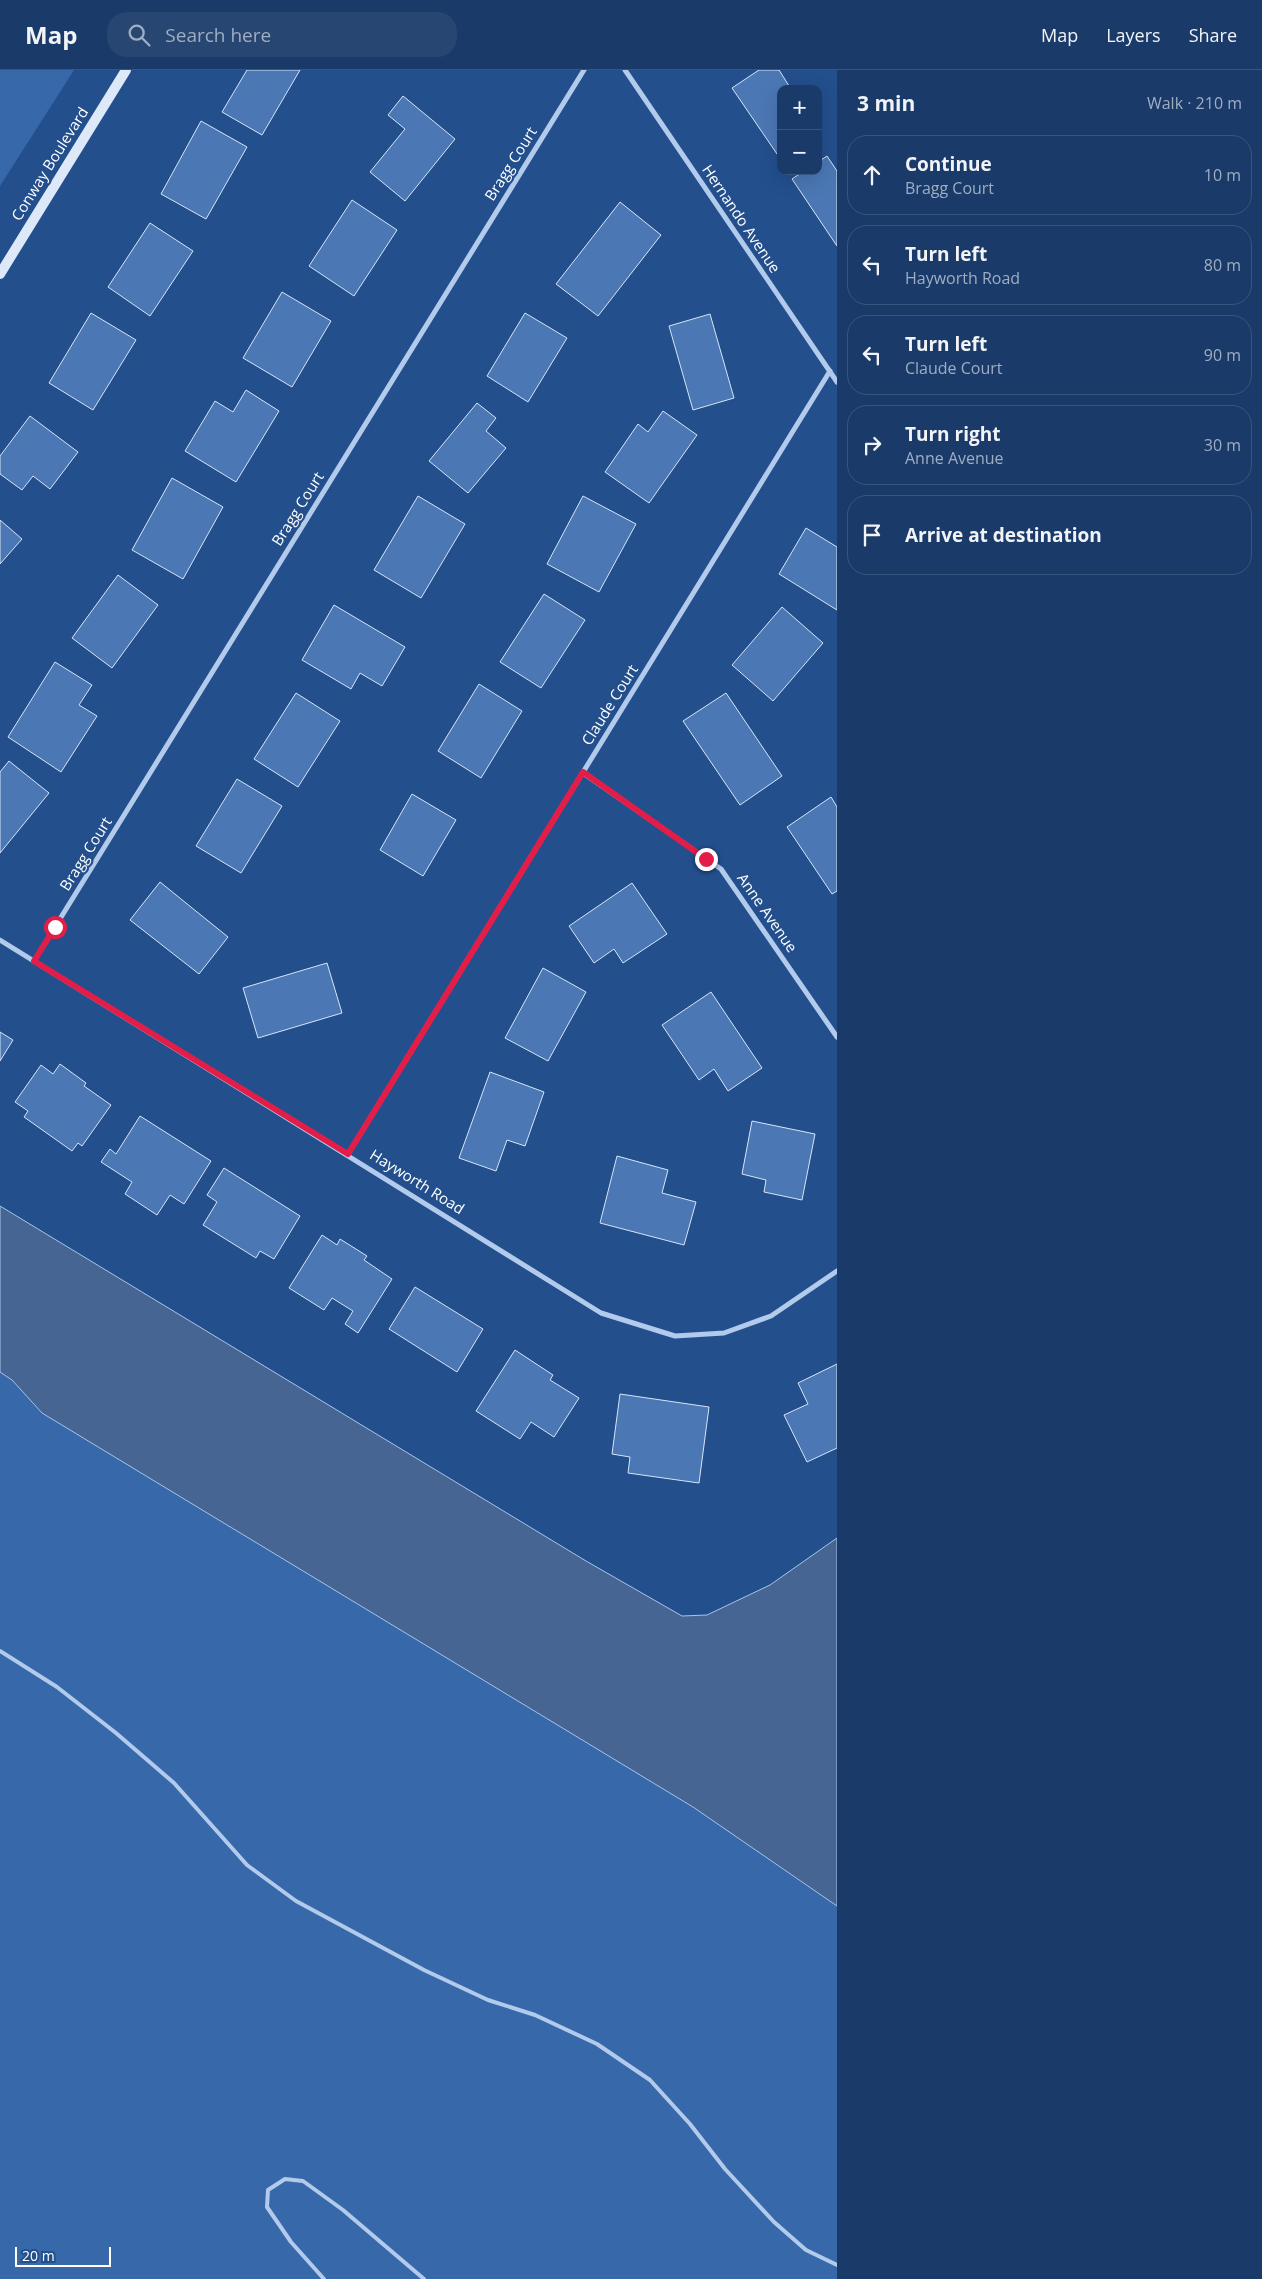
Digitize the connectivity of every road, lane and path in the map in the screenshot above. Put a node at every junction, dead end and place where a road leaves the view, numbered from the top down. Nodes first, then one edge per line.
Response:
1 (126, 70) edge
2 (584, 70) edge
3 (625, 70) edge
4 (0, 273) edge
5 (830, 371) junction
6 (837, 382) edge
7 (583, 772) junction
8 (0, 940) edge
9 (34, 961) junction
10 (837, 1037) edge
11 (348, 1154) junction
12 (837, 1271) edge
13 (0, 1651) edge
14 (837, 2265) edge
15 (324, 2279) edge
16 (424, 2279) edge

1 - 4 street, Conway Boulevard
2 - 9 street, Bragg Court
3 - 5 street, Hernando Avenue
5 - 6 street, Hernando Avenue
5 - 7 street, Claude Court
7 - 10 street, Anne Avenue
7 - 11 street, Claude Court
8 - 9 street, Hayworth Road
9 - 11 street, Hayworth Road
11 - 12 street, Hayworth Road
13 - 14 lane
15 - 16 lane

